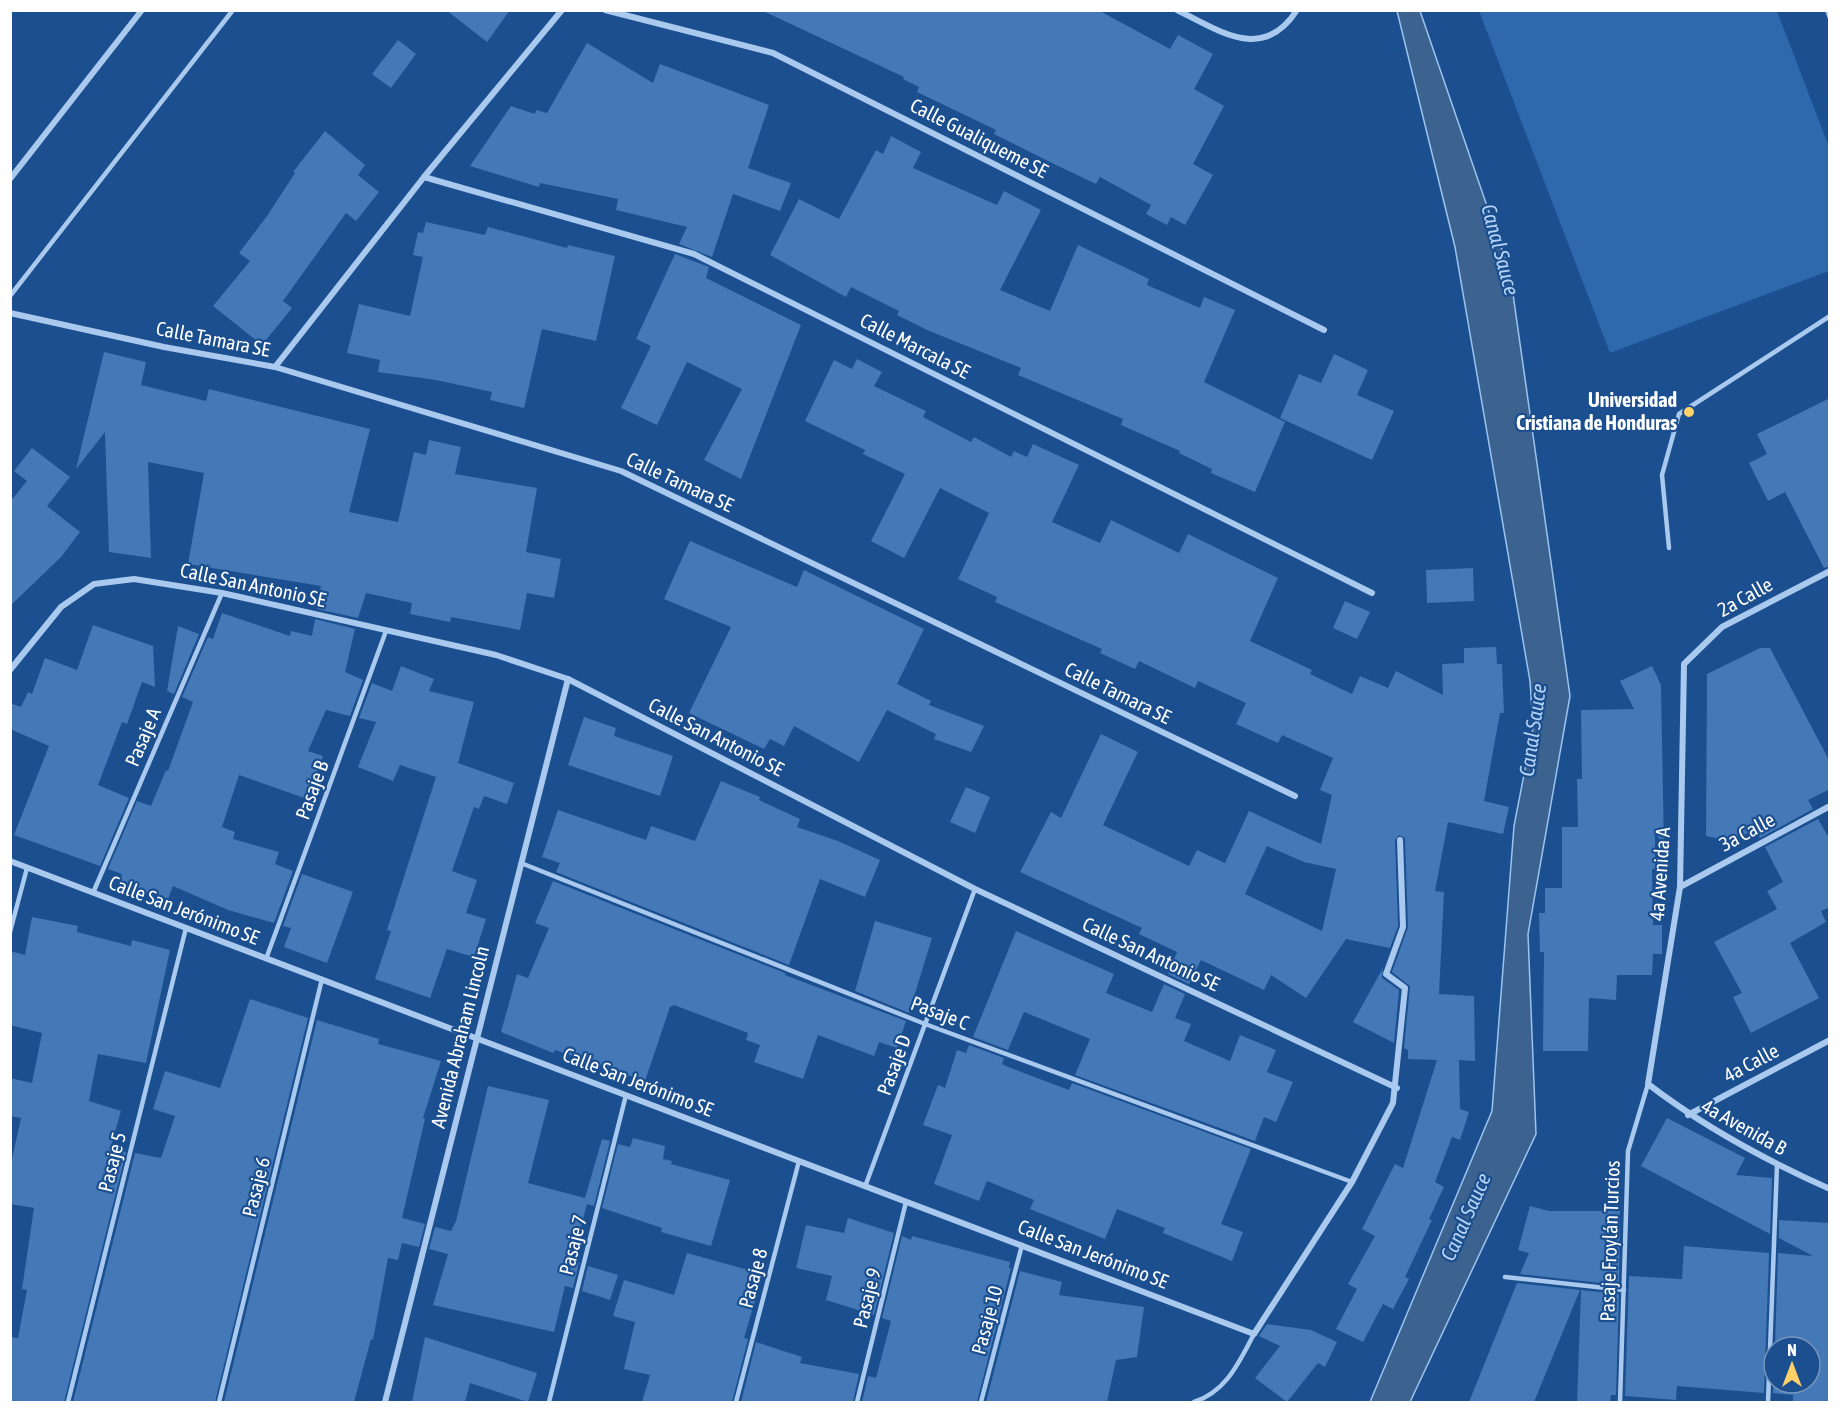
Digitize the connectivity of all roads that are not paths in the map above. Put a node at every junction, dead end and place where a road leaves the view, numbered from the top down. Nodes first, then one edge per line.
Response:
1 (142, 10) edge
2 (234, 10) edge
3 (562, 10) edge
4 (605, 10) edge
5 (1177, 10) edge
6 (1297, 10) edge
7 (1827, 10) edge
8 (1830, 18) edge
9 (424, 177) junction
10 (10, 179) edge
11 (10, 296) edge
12 (10, 313) edge
13 (1830, 316) edge
14 (1324, 330) dead end
15 (275, 367) junction
16 (1669, 548) dead end
17 (1830, 571) edge
18 (222, 593) junction
19 (1372, 594) dead end
20 (386, 631) junction
21 (1684, 664) joint
22 (10, 670) edge
23 (567, 679) junction
24 (1294, 796) dead end
25 (1830, 806) edge
26 (1400, 840) dead end
27 (10, 861) edge
28 (521, 863) junction
29 (27, 868) junction
30 (1680, 887) junction
31 (975, 889) junction
32 (93, 893) junction
33 (186, 928) junction
34 (10, 932) edge
35 (266, 959) junction
36 (322, 979) junction
37 (925, 1024) junction
38 (476, 1039) junction
39 (1830, 1040) edge
40 (1648, 1084) junction
41 (1397, 1088) junction
42 (626, 1095) junction
43 (1688, 1115) junction
44 (799, 1161) junction
45 (1777, 1165) junction
46 (1352, 1182) junction
47 (866, 1184) junction
48 (1830, 1189) edge
49 (906, 1202) junction
50 (1022, 1245) junction
51 (1505, 1277) dead end
52 (1624, 1290) junction
53 (1254, 1334) junction
54 (68, 1402) edge
55 (219, 1402) edge
56 (385, 1402) edge
57 (549, 1402) edge
58 (736, 1402) edge
59 (857, 1402) edge
60 (981, 1402) edge
61 (1194, 1402) edge
62 (1620, 1402) edge
63 (1768, 1402) edge

1 - 10 street
2 - 11 lane
3 - 9 street
4 - 14 street, Calle Gualiqueme SE
5 - 6 street
7 - 8 lane
9 - 15 street
9 - 19 street, Calle Marcala SE
12 - 15 street, Calle Tamara SE
13 - 16 lane
15 - 24 street, Calle Tamara SE
17 - 21 street, 2a Calle
18 - 20 street, Calle San Antonio SE
18 - 22 street, Calle San Antonio SE
18 - 32 lane, Pasaje A
20 - 23 street, Calle San Antonio SE
20 - 35 lane, Pasaje B
21 - 30 street, 4a Avenida A
23 - 28 street, Avenida Abraham Lincoln
23 - 31 street, Calle San Antonio SE
25 - 30 street, 3a Calle
26 - 41 street
27 - 29 street, Calle San Jerónimo SE
28 - 37 lane, Pasaje C
28 - 38 street, Avenida Abraham Lincoln
29 - 32 street, Calle San Jerónimo SE
29 - 34 lane
30 - 40 street, 4a Avenida A
31 - 37 lane, Pasaje D
31 - 41 street, Calle San Antonio SE
32 - 33 street, Calle San Jerónimo SE
33 - 35 street, Calle San Jerónimo SE
33 - 54 lane, Pasaje 5
35 - 36 street, Calle San Jerónimo SE
36 - 38 street, Calle San Jerónimo SE
36 - 55 lane, Pasaje 6
37 - 46 lane, Pasaje C
37 - 47 lane, Pasaje D
38 - 42 street, Calle San Jerónimo SE
38 - 56 street, Avenida Abraham Lincoln
39 - 43 street, 4a Calle
40 - 43 street, 4a Avenida B
40 - 52 lane, Pasaje Froylán Turcios
41 - 46 street
42 - 44 street, Calle San Jerónimo SE
42 - 57 lane, Pasaje 7
43 - 45 street, 4a Avenida B
44 - 47 street, Calle San Jerónimo SE
44 - 58 lane, Pasaje 8
45 - 48 street, 4a Avenida B
45 - 63 lane
46 - 53 street
47 - 49 street, Calle San Jerónimo SE
49 - 50 street, Calle San Jerónimo SE
49 - 59 lane, Pasaje 9
50 - 53 street, Calle San Jerónimo SE
50 - 60 lane, Pasaje 10
51 - 52 lane
52 - 62 lane, Pasaje Froylán Turcios
53 - 61 lane

